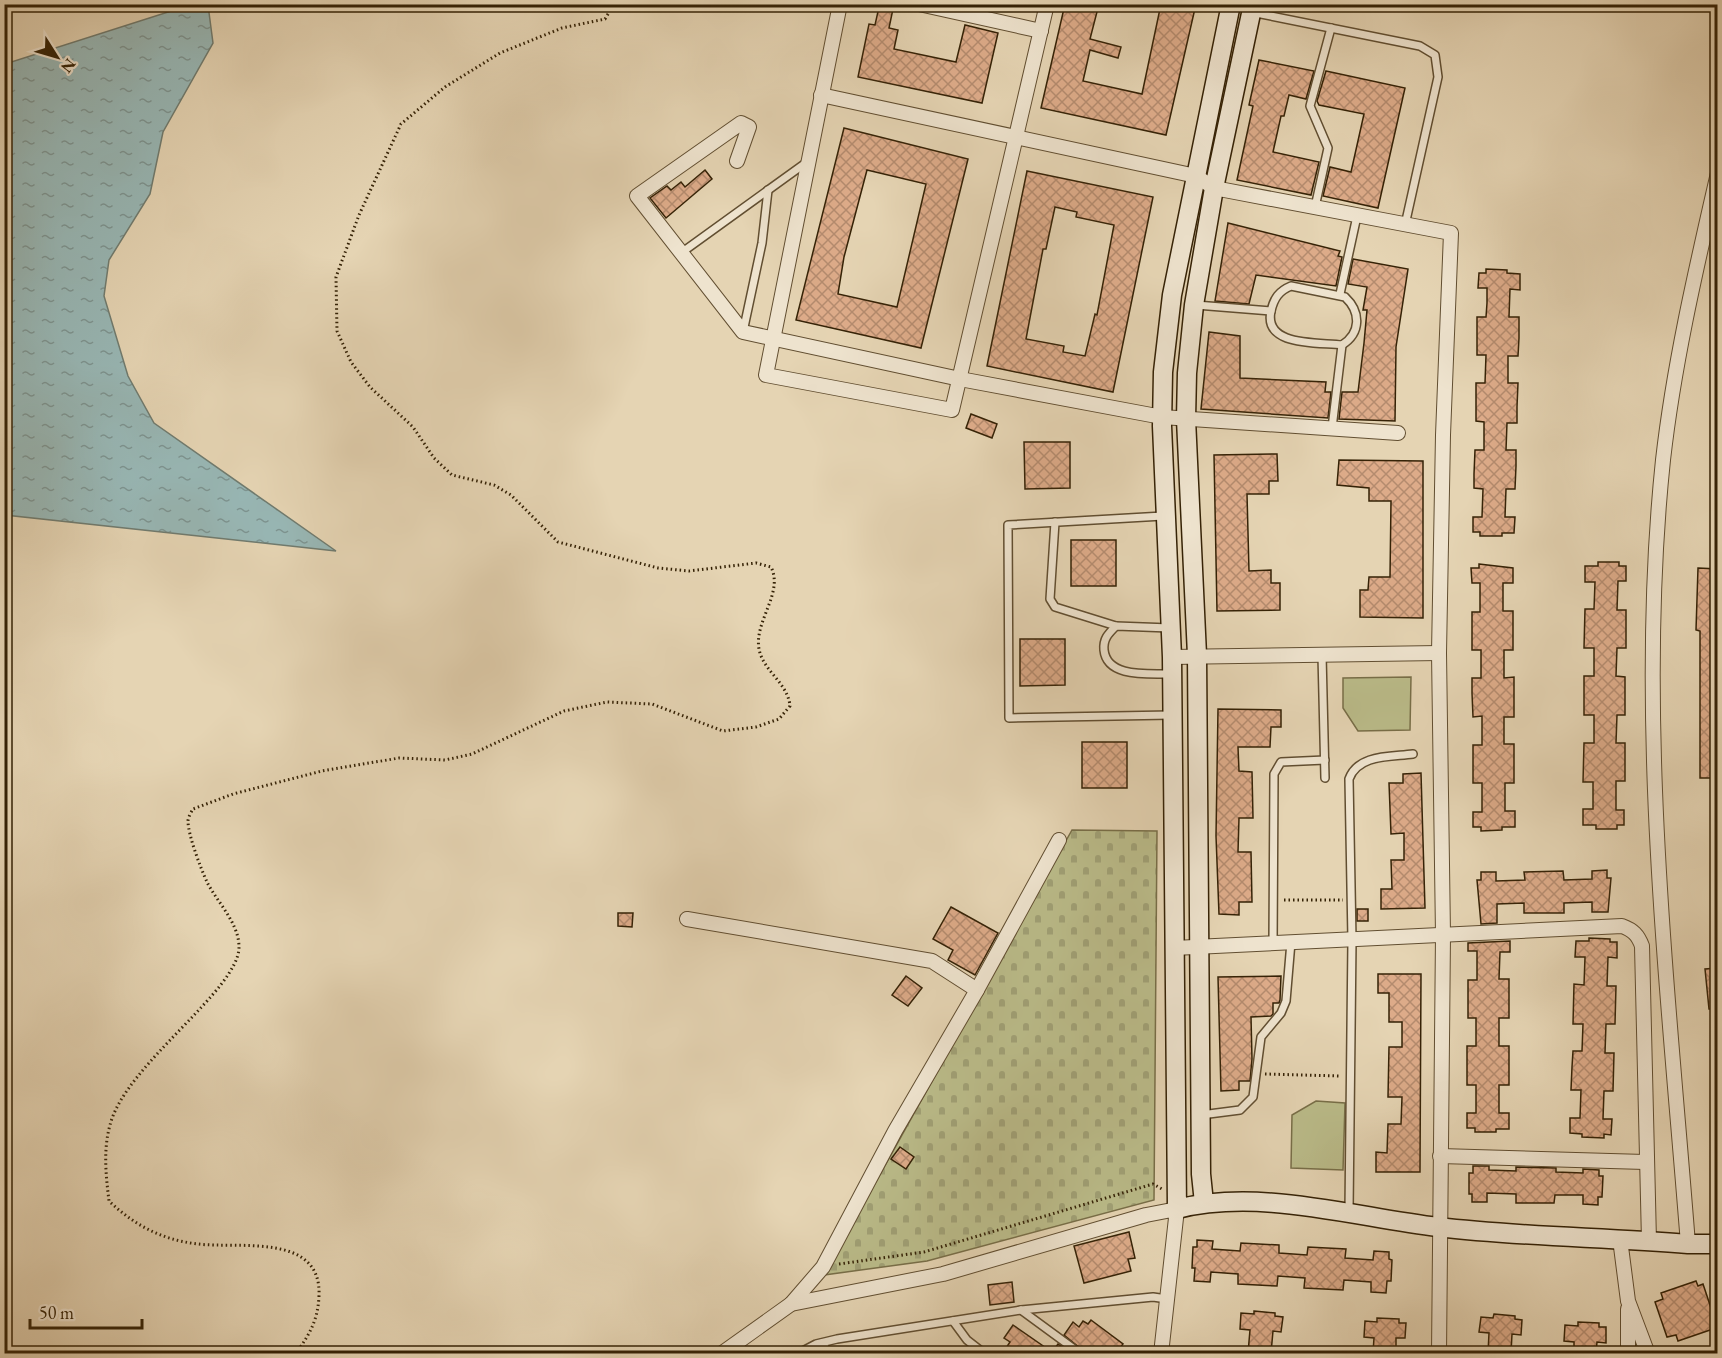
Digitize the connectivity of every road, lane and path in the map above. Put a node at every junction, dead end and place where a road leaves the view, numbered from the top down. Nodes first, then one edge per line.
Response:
1 (614, 4) edge
2 (840, 4) edge
3 (919, 4) edge
4 (1047, 4) edge
5 (1231, 4) edge
6 (1252, 8) edge
7 (1331, 28) junction
8 (1041, 32) junction
9 (821, 95) junction
10 (1016, 138) junction
11 (809, 160) junction
12 (737, 161) dead end
13 (1718, 173) edge
14 (1196, 176) junction
15 (1214, 188) junction
16 (768, 190) junction
17 (1315, 207) junction
18 (1357, 216) junction
19 (1405, 225) junction
20 (681, 253) junction
21 (1340, 294) junction
22 (1194, 305) junction
23 (1271, 311) junction
24 (743, 332) junction
25 (774, 337) junction
26 (1342, 345) junction
27 (960, 379) junction
28 (1162, 417) junction
29 (1186, 419) junction
30 (1332, 429) junction
31 (1398, 433) dead end
32 (1166, 516) junction
33 (1054, 522) junction
34 (1116, 627) junction
35 (1171, 628) junction
36 (1439, 653) junction
37 (1322, 654) junction
38 (1197, 655) junction
39 (1172, 665) junction
40 (1172, 715) junction
41 (1413, 754) dead end
42 (1325, 760) junction
43 (1326, 778) dead end
44 (1059, 840) dead end
45 (1296, 900) dead end
46 (1342, 900) dead end
47 (687, 919) dead end
48 (1443, 934) junction
49 (1352, 940) junction
50 (1291, 942) junction
51 (1273, 944) junction
52 (1174, 948) junction
53 (1199, 948) junction
54 (977, 990) junction
55 (1257, 1074) junction
56 (1350, 1076) junction
57 (1201, 1116) junction
58 (1440, 1156) junction
59 (1645, 1162) junction
60 (1204, 1203) junction
61 (1176, 1204) junction
62 (1349, 1214) junction
63 (1439, 1227) junction
64 (1620, 1239) junction
65 (1649, 1241) junction
66 (1688, 1244) junction
67 (1718, 1244) edge
68 (823, 1267) junction
69 (1167, 1299) junction
70 (1628, 1301) junction
71 (791, 1304) junction
72 (1021, 1310) junction
73 (953, 1321) junction
74 (822, 1342) junction
75 (296, 1353) edge
76 (721, 1353) edge
77 (797, 1353) edge
78 (830, 1353) edge
79 (985, 1353) edge
80 (1081, 1353) edge
81 (1161, 1353) edge
82 (1439, 1353) edge
83 (1628, 1353) edge
84 (1648, 1353) edge

1 - 75 path
2 - 9 street
3 - 8 street
4 - 8 street
5 - 14 street
6 - 7 lane
6 - 15 street
7 - 17 lane
7 - 19 lane
8 - 10 street
9 - 10 street
9 - 11 street
10 - 14 street
10 - 27 street
11 - 16 lane
11 - 25 street
12 - 20 street
13 - 66 street
14 - 15 street
14 - 28 street
15 - 17 street
15 - 22 street
16 - 20 lane
16 - 24 lane
17 - 18 street
18 - 19 street
18 - 21 lane
19 - 36 street
20 - 24 street
21 - 23 lane
21 - 26 lane
22 - 23 lane
22 - 29 street
23 - 26 lane
24 - 25 street
25 - 27 street
25 - 27 street
26 - 30 lane
27 - 28 street
28 - 29 street
28 - 32 street
29 - 30 street
29 - 38 street
30 - 31 street
32 - 33 lane
32 - 35 street
33 - 34 lane
33 - 40 lane
34 - 35 lane
34 - 39 lane
35 - 39 street
36 - 37 street
36 - 48 street
37 - 38 street
37 - 42 lane
38 - 39 street
38 - 53 street
39 - 40 street
40 - 52 street
41 - 49 lane
42 - 43 lane
42 - 51 lane
44 - 54 street
45 - 46 path
47 - 54 street
48 - 49 street
48 - 58 street
48 - 59 street
49 - 50 street
49 - 56 lane
50 - 51 street
50 - 55 lane
51 - 53 street
52 - 53 street
52 - 61 street
53 - 57 street
54 - 68 street
55 - 56 path
55 - 57 lane
56 - 62 lane
57 - 60 street
58 - 59 street
58 - 63 street
59 - 65 street
60 - 61 street
60 - 62 street
61 - 68 path
61 - 69 street
61 - 71 street
62 - 63 street
63 - 64 street
63 - 82 street
64 - 65 street
64 - 70 street
65 - 66 street
66 - 67 street
68 - 71 street
69 - 72 lane
69 - 81 street
70 - 83 street
70 - 84 street
71 - 76 street
72 - 73 lane
72 - 80 lane
73 - 74 lane
73 - 79 lane
74 - 77 lane
74 - 78 lane

